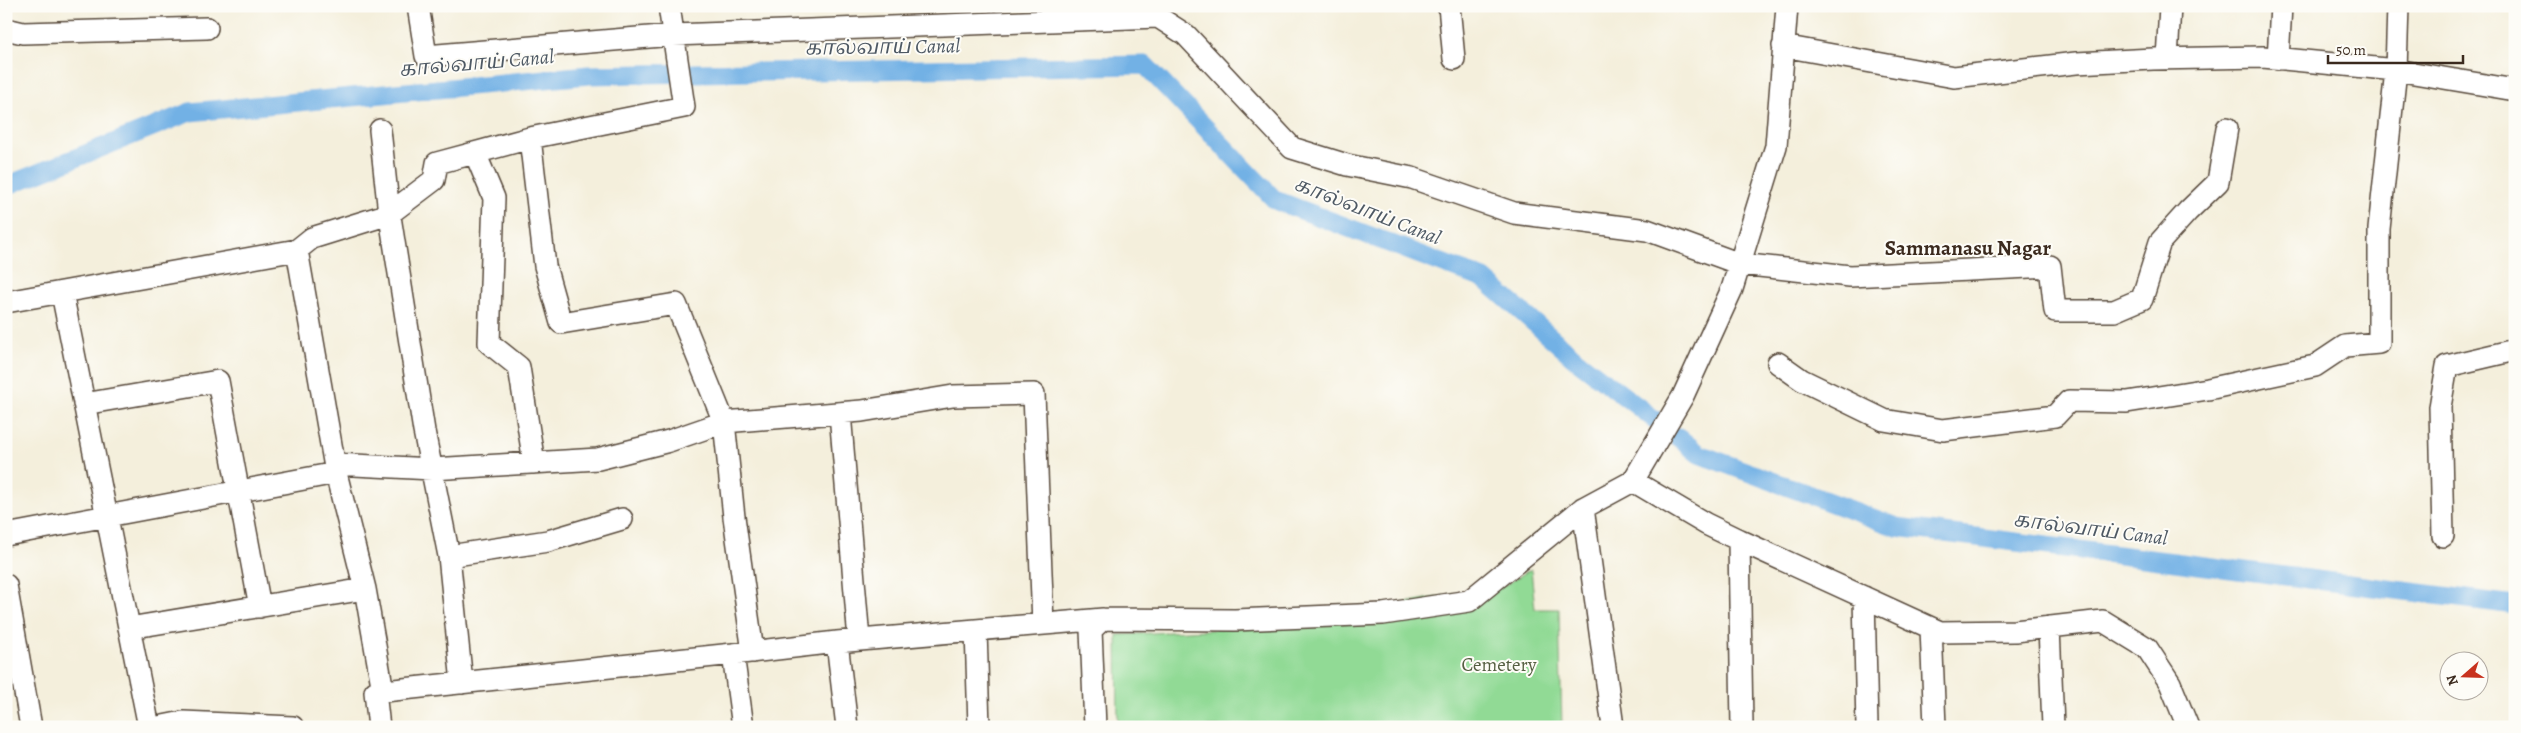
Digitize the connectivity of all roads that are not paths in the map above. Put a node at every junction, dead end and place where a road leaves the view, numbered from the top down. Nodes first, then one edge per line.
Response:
1 (418, 6) edge
2 (669, 6) edge
3 (1449, 6) edge
4 (1787, 6) edge
5 (2170, 6) edge
6 (2281, 6) edge
7 (2398, 6) edge
8 (1158, 12) edge
9 (1030, 14) edge
10 (207, 28) dead end
11 (6, 29) edge
12 (674, 40) junction
13 (1783, 46) junction
14 (1454, 59) dead end
15 (2167, 59) junction
16 (2278, 59) junction
17 (2396, 70) junction
18 (2515, 90) edge
19 (2227, 128) dead end
20 (380, 130) dead end
21 (530, 138) junction
22 (475, 153) junction
23 (389, 214) junction
24 (297, 250) junction
25 (1740, 264) junction
26 (62, 293) junction
27 (6, 302) edge
28 (2515, 350) edge
29 (1778, 363) dead end
30 (84, 404) junction
31 (840, 413) junction
32 (724, 422) junction
33 (534, 463) junction
34 (335, 468) junction
35 (432, 469) junction
36 (1633, 481) junction
37 (238, 492) junction
38 (1583, 508) junction
39 (107, 518) junction
40 (622, 518) dead end
41 (6, 536) edge
42 (2443, 536) dead end
43 (1739, 540) junction
44 (449, 556) junction
45 (6, 585) edge
46 (365, 589) junction
47 (1864, 597) junction
48 (260, 607) junction
49 (1103, 619) junction
50 (1043, 624) junction
51 (2049, 626) junction
52 (129, 628) junction
53 (1931, 628) junction
54 (976, 630) junction
55 (859, 640) junction
56 (837, 642) junction
57 (743, 653) junction
58 (462, 683) junction
59 (383, 692) junction
60 (31, 727) edge
61 (149, 727) edge
62 (158, 727) edge
63 (293, 727) edge
64 (379, 727) edge
65 (742, 727) edge
66 (847, 727) edge
67 (979, 727) edge
68 (1095, 727) edge
69 (1612, 727) edge
70 (1742, 727) edge
71 (1867, 727) edge
72 (1935, 727) edge
73 (2053, 727) edge
74 (2188, 727) edge

1 - 12 street
2 - 12 street
3 - 14 street
4 - 13 street
5 - 15 street
6 - 16 street
7 - 17 street
8 - 9 street
8 - 25 street
9 - 12 street
10 - 11 street
12 - 21 street
13 - 15 street
13 - 25 street
15 - 16 street
16 - 17 street
17 - 18 street
17 - 29 street
19 - 25 street
20 - 23 street
21 - 22 street
21 - 32 street
22 - 23 street
22 - 33 street
23 - 24 street
23 - 35 street
24 - 26 street
24 - 34 street
25 - 36 street
26 - 27 street
26 - 30 street
28 - 42 street
30 - 37 street
30 - 39 street
31 - 32 street
31 - 50 street
31 - 55 street
32 - 33 street
32 - 57 street
33 - 35 street
34 - 35 street
34 - 37 street
34 - 46 street
35 - 44 street
36 - 38 street
36 - 43 street
37 - 39 street
37 - 48 street
38 - 49 street
38 - 69 street
39 - 41 street
39 - 52 street
40 - 44 street
43 - 47 street
43 - 70 street
44 - 58 street
45 - 60 street
46 - 48 street
46 - 59 street
47 - 53 street
47 - 71 street
48 - 52 street
49 - 50 street
49 - 68 street
50 - 54 street
51 - 53 street
51 - 73 street
51 - 74 street
52 - 61 street
53 - 72 street
54 - 55 street
54 - 67 street
55 - 56 street
56 - 57 street
56 - 66 street
57 - 58 street
57 - 65 street
58 - 59 street
59 - 64 street
62 - 63 street

